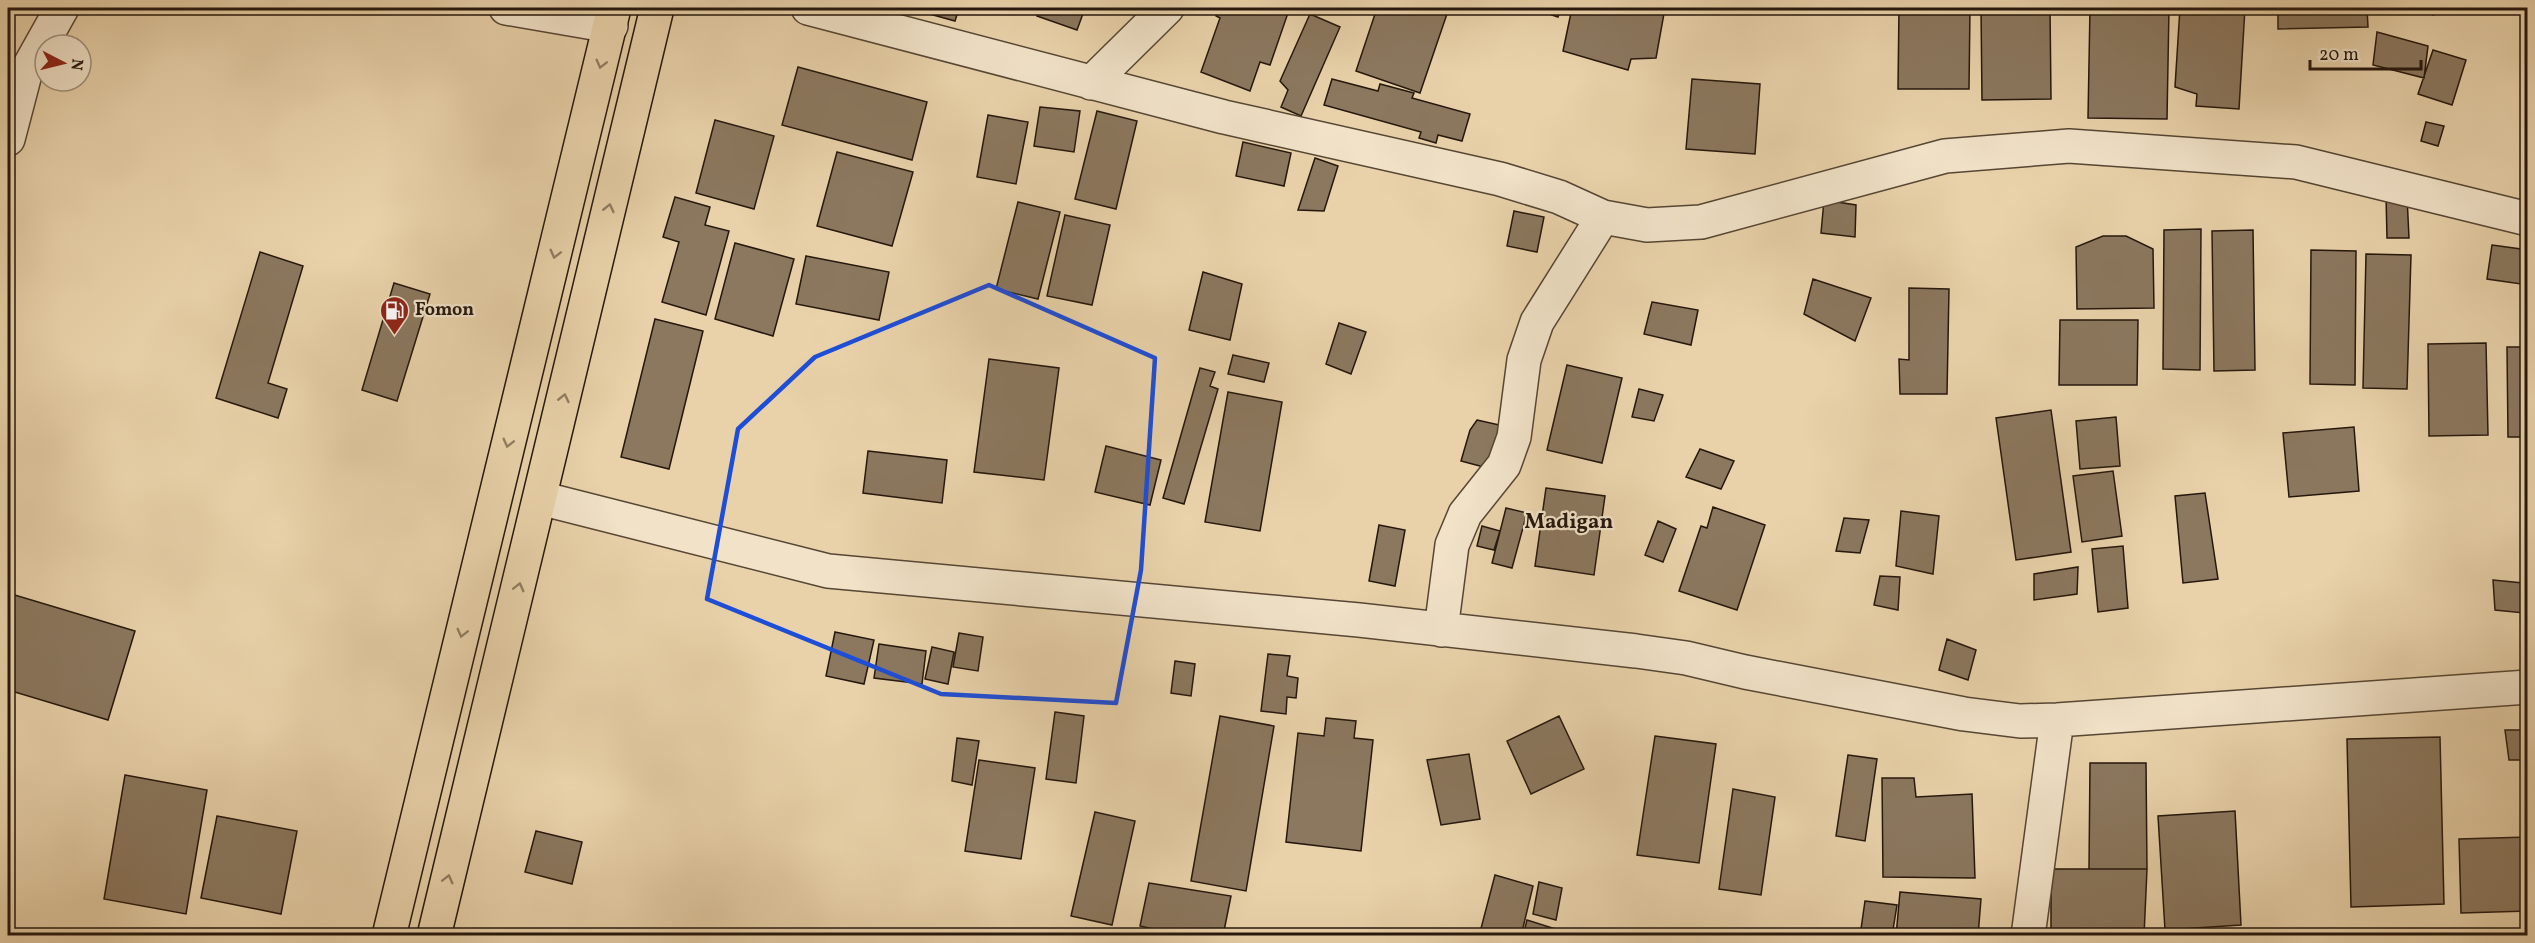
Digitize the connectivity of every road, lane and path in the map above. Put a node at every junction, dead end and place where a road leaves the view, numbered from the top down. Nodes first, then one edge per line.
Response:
1 (62, 8) edge
2 (506, 8) edge
3 (657, 8) edge
4 (808, 8) edge
5 (1167, 8) edge
6 (613, 16) edge
7 (16, 70) edge
8 (1091, 83) junction
9 (8, 139) edge
10 (1603, 218) junction
11 (2528, 219) edge
12 (540, 498) junction
13 (1441, 630) junction
14 (2528, 687) edge
15 (2057, 720) junction
16 (388, 936) edge
17 (434, 936) edge
18 (2028, 936) edge

1 - 7 street
2 - 6 street
12 -> 3 main road
4 - 8 street
5 - 8 street
6 -> 16 main road
7 - 9 street
8 - 10 street
10 - 11 street
10 - 13 street
12 - 13 street
17 -> 12 main road
13 - 15 street
14 - 15 street
15 - 18 street

